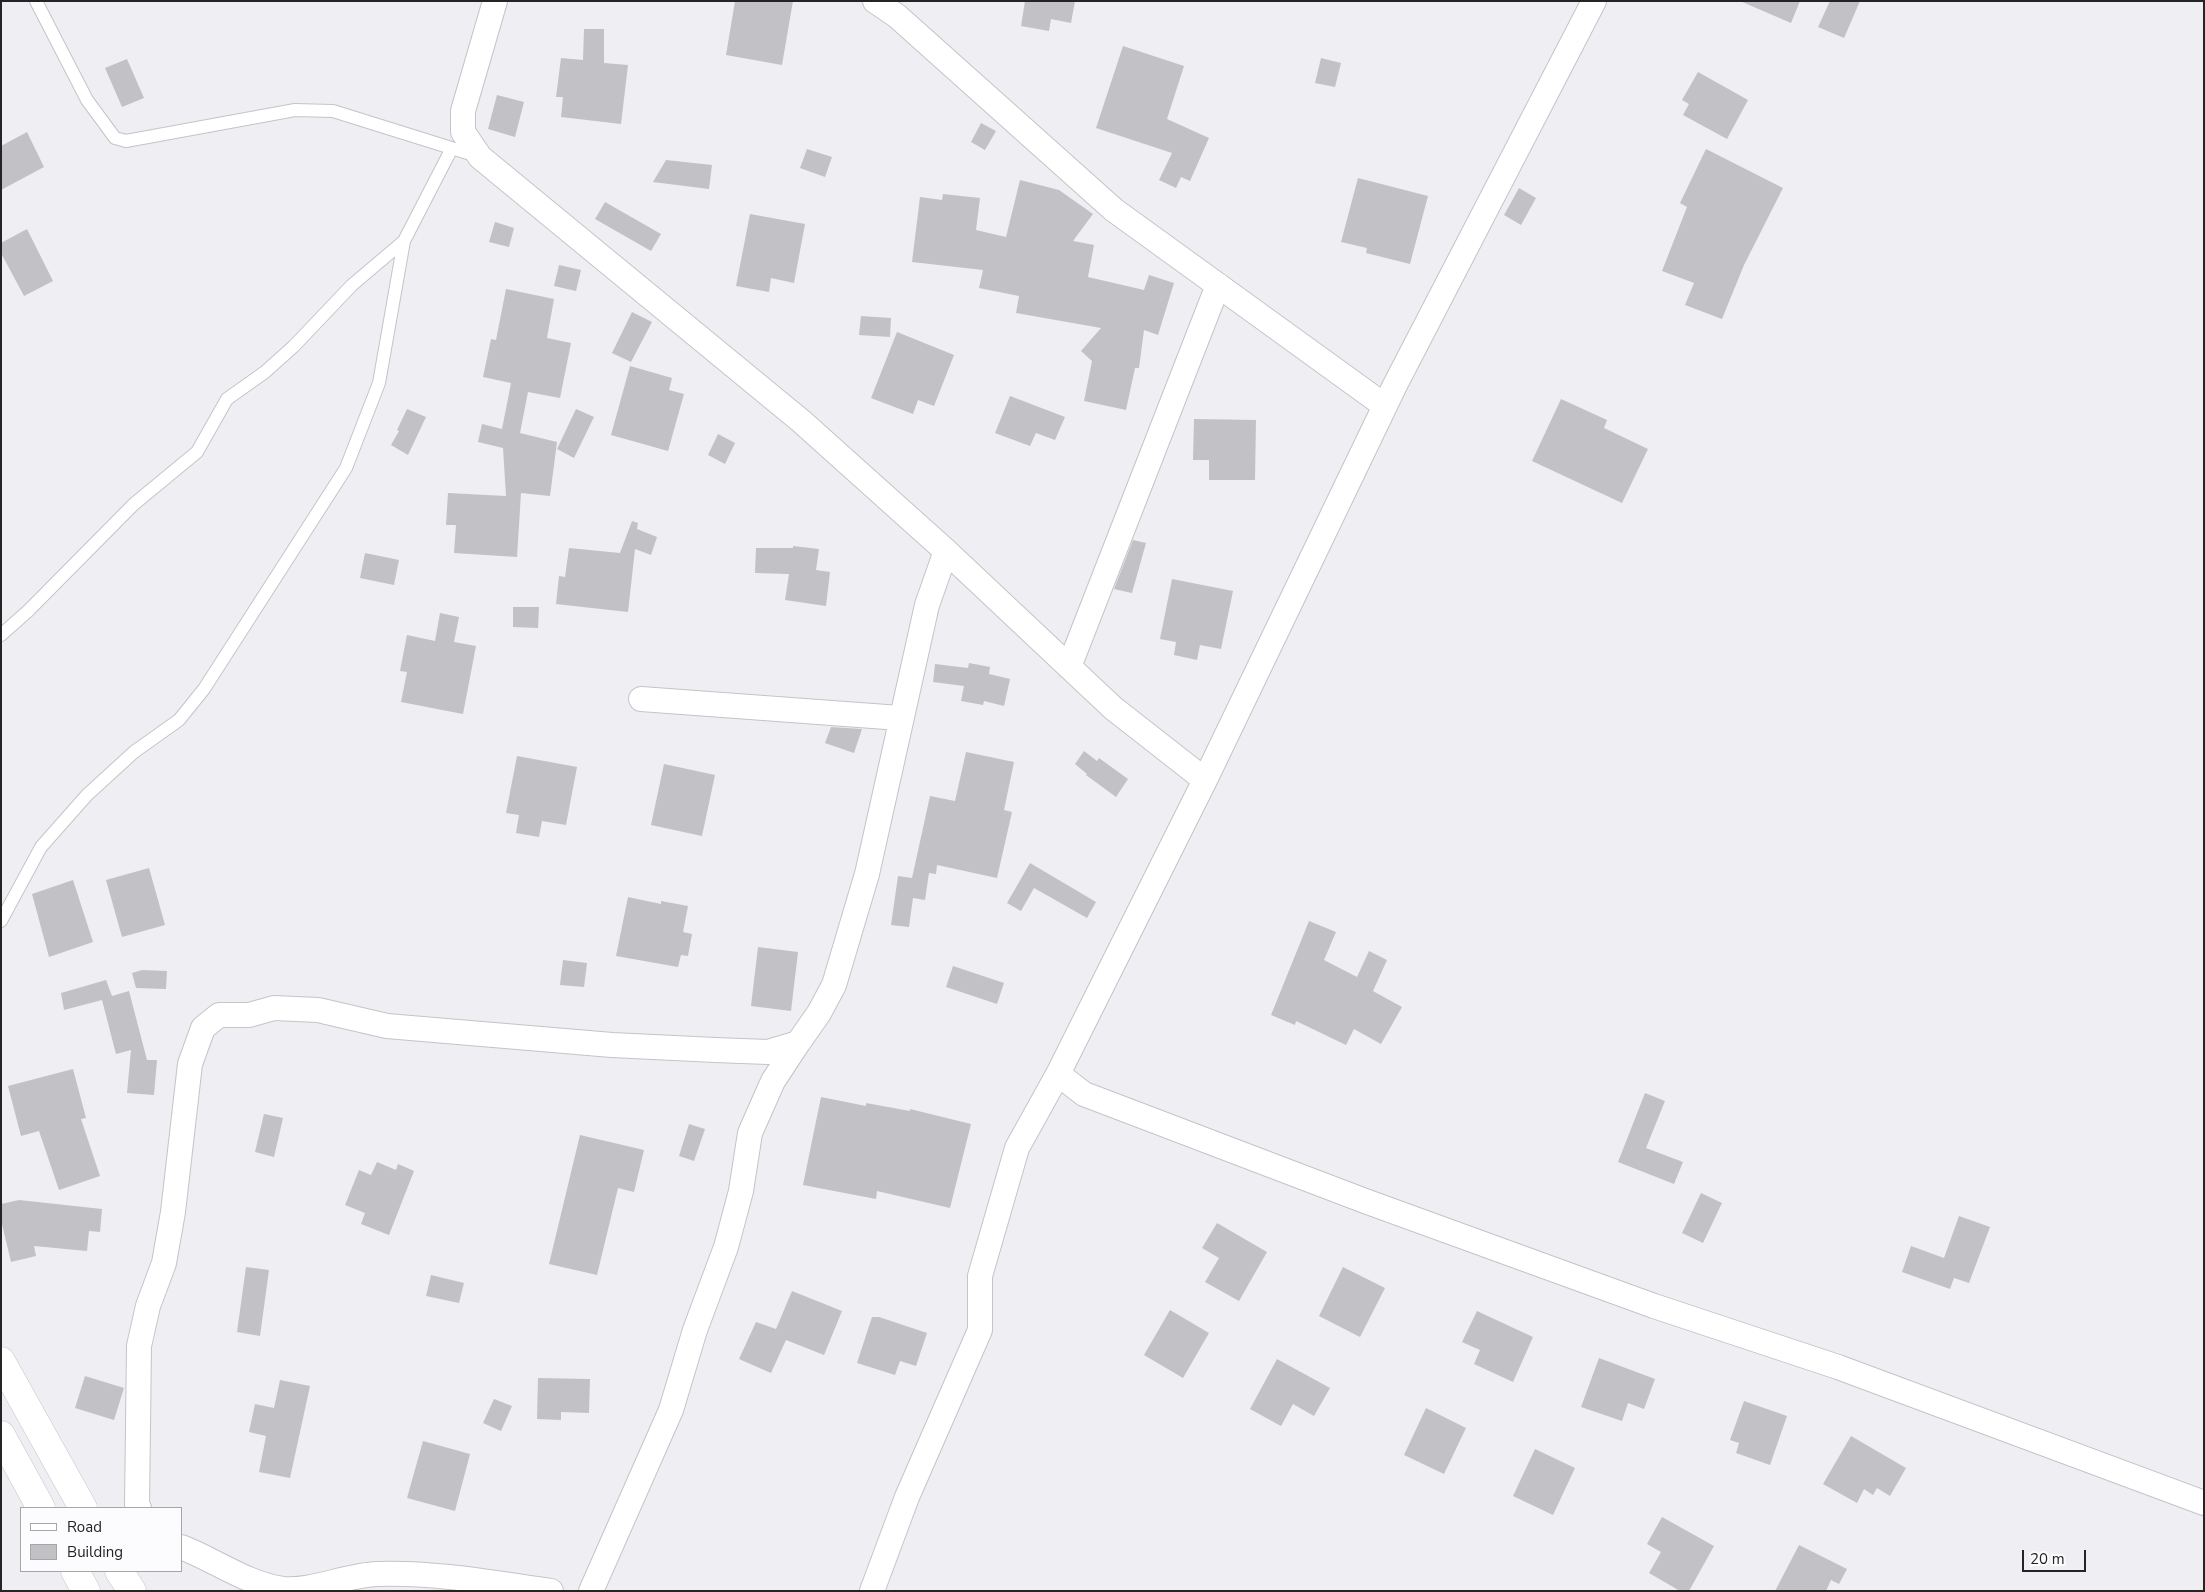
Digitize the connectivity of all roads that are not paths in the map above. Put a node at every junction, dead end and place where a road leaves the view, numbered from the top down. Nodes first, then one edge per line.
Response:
1 (36, 1) edge
2 (495, 1) edge
3 (875, 1) edge
4 (1594, 1) edge
5 (900, 9) edge
6 (452, 148) junction
7 (480, 157) junction
8 (404, 242) junction
9 (1218, 285) junction
10 (1385, 406) junction
11 (946, 551) junction
12 (1, 635) edge
13 (1069, 667) junction
14 (641, 699) dead end
15 (900, 718) junction
16 (1205, 780) junction
17 (1, 921) edge
18 (798, 1043) junction
19 (1058, 1074) junction
20 (1, 1361) edge
21 (1, 1435) edge
22 (2204, 1503) edge
23 (40, 1507) edge
24 (82, 1507) edge
25 (138, 1507) edge
26 (182, 1547) edge
27 (76, 1572) edge
28 (120, 1572) edge
29 (86, 1591) edge
30 (132, 1591) edge
31 (551, 1591) edge
32 (591, 1591) edge
33 (872, 1591) edge

1 - 6 lane
2 - 7 street
3 - 5 street
4 - 10 street
5 - 9 street
6 - 7 lane
6 - 8 lane
7 - 11 street
8 - 12 lane
8 - 17 lane
9 - 10 street
9 - 13 street
10 - 16 street
11 - 13 street
11 - 15 street
13 - 16 street
14 - 15 street
15 - 18 street
16 - 19 street
18 - 25 street
18 - 32 street
19 - 22 street
19 - 33 street
20 - 24 main road
21 - 23 main road
26 - 31 street
27 - 29 main road
28 - 30 main road

